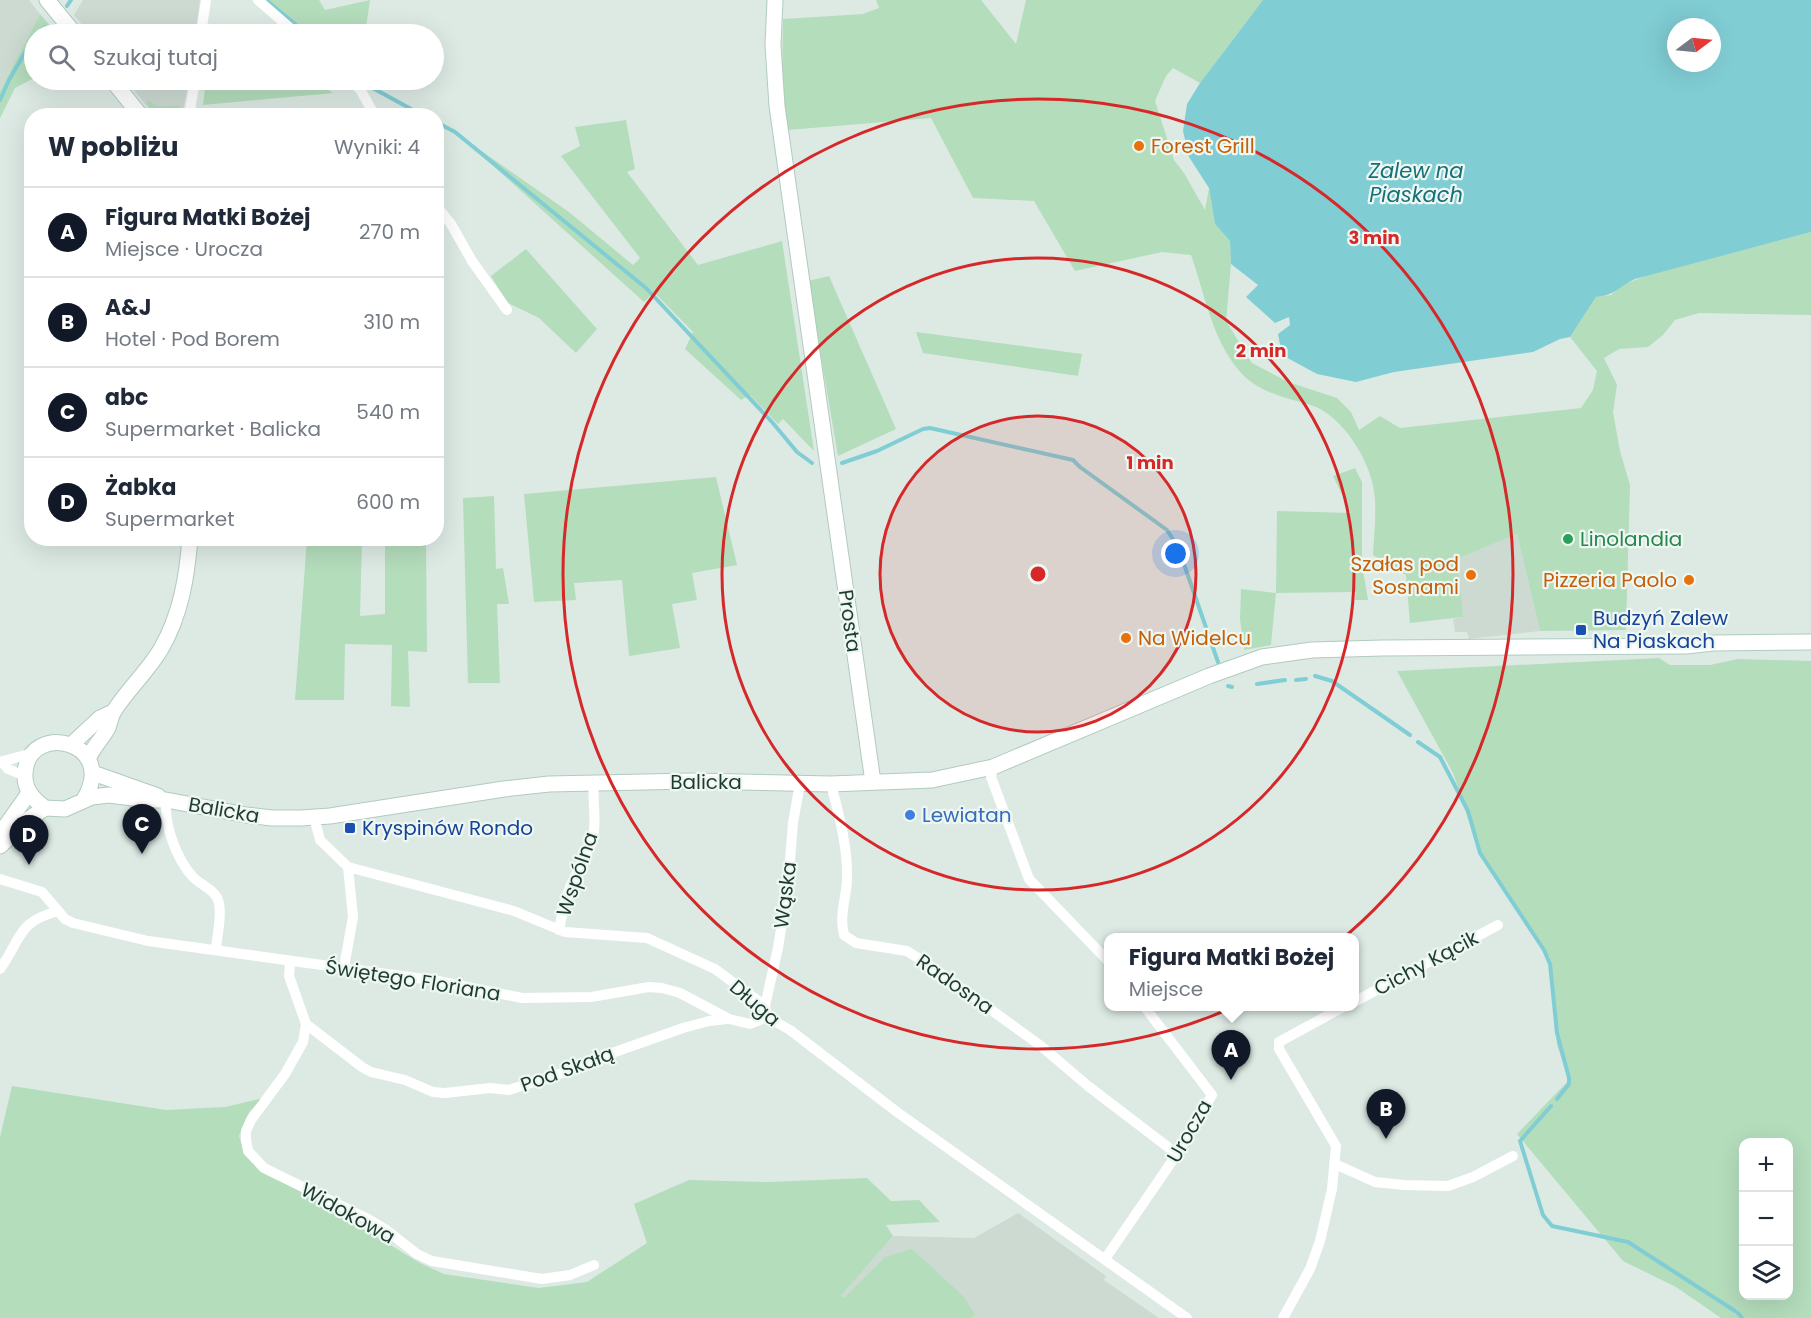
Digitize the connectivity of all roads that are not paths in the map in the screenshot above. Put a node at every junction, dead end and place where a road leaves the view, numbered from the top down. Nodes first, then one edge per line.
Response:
1 (206, 0) edge
2 (258, 0) edge
3 (775, 0) edge
4 (48, 1) edge
5 (66, 24) edge
6 (202, 24) edge
7 (286, 24) edge
8 (120, 90) edge
9 (193, 90) edge
10 (361, 90) edge
11 (135, 108) edge
12 (190, 108) edge
13 (371, 108) edge
14 (444, 215) edge
15 (507, 310) dead end
16 (189, 546) edge
17 (1811, 642) edge
18 (113, 712) junction
19 (72, 744) junction
20 (34, 753) junction
21 (1, 762) edge
22 (90, 766) junction
23 (993, 767) junction
24 (25, 776) junction
25 (594, 782) junction
26 (873, 782) junction
27 (800, 783) junction
28 (831, 784) junction
29 (29, 793) junction
30 (166, 800) junction
31 (83, 801) junction
32 (45, 808) junction
33 (314, 817) junction
34 (0, 834) edge
35 (0, 846) edge
36 (348, 867) junction
37 (0, 879) edge
38 (58, 911) junction
39 (1498, 925) dead end
40 (559, 930) junction
41 (216, 949) junction
42 (1104, 957) edge
43 (290, 962) junction
44 (344, 967) junction
45 (0, 969) edge
46 (1359, 999) edge
47 (765, 1006) junction
48 (1148, 1011) edge
49 (1336, 1011) edge
50 (766, 1017) junction
51 (729, 1019) junction
52 (306, 1024) junction
53 (1177, 1154) junction
54 (1513, 1156) dead end
55 (1335, 1164) junction
56 (1105, 1259) junction
57 (594, 1265) dead end
58 (1187, 1318) edge
59 (1284, 1318) edge

1 - 6 street
2 - 7 street
3 - 26 main road, Prosta
4 - 5 main road
8 - 11 main road
9 - 12 street
10 - 13 street
14 - 15 street
16 - 18 main road
17 - 23 main road, Balicka
18 - 19 main road
18 - 22 main road
19 - 20 main road
19 - 22 main road
20 - 21 street
20 - 24 main road
21 - 24 street
22 - 30 main road, Balicka
22 - 31 main road
23 - 26 main road, Balicka
23 - 42 street
24 - 29 main road
25 - 27 main road, Balicka
25 - 33 main road, Balicka
25 - 40 street, Wspólna
26 - 28 main road, Balicka
27 - 28 main road, Balicka
27 - 47 street, Wąska
28 - 53 street, Radosna
29 - 32 main road
29 - 34 main road
30 - 31 main road, Balicka
30 - 33 main road, Balicka
30 - 41 street
31 - 32 main road
32 - 35 main road
33 - 36 street, Długa
36 - 40 street, Długa
36 - 44 street
37 - 38 street, Świętego Floriana
38 - 41 street, Świętego Floriana
38 - 45 street
39 - 46 street, Cichy Kącik
40 - 47 street, Długa
41 - 43 street, Świętego Floriana
43 - 44 street, Świętego Floriana
43 - 52 street
44 - 51 street, Świętego Floriana
47 - 50 street, Długa
48 - 53 street, Urocza
49 - 55 street
50 - 51 street, Świętego Floriana
50 - 56 street, Długa
51 - 52 street, Pod Skałą
52 - 57 street, Widokowa
53 - 56 street, Urocza
54 - 55 street
55 - 59 street
56 - 58 street, Długa

